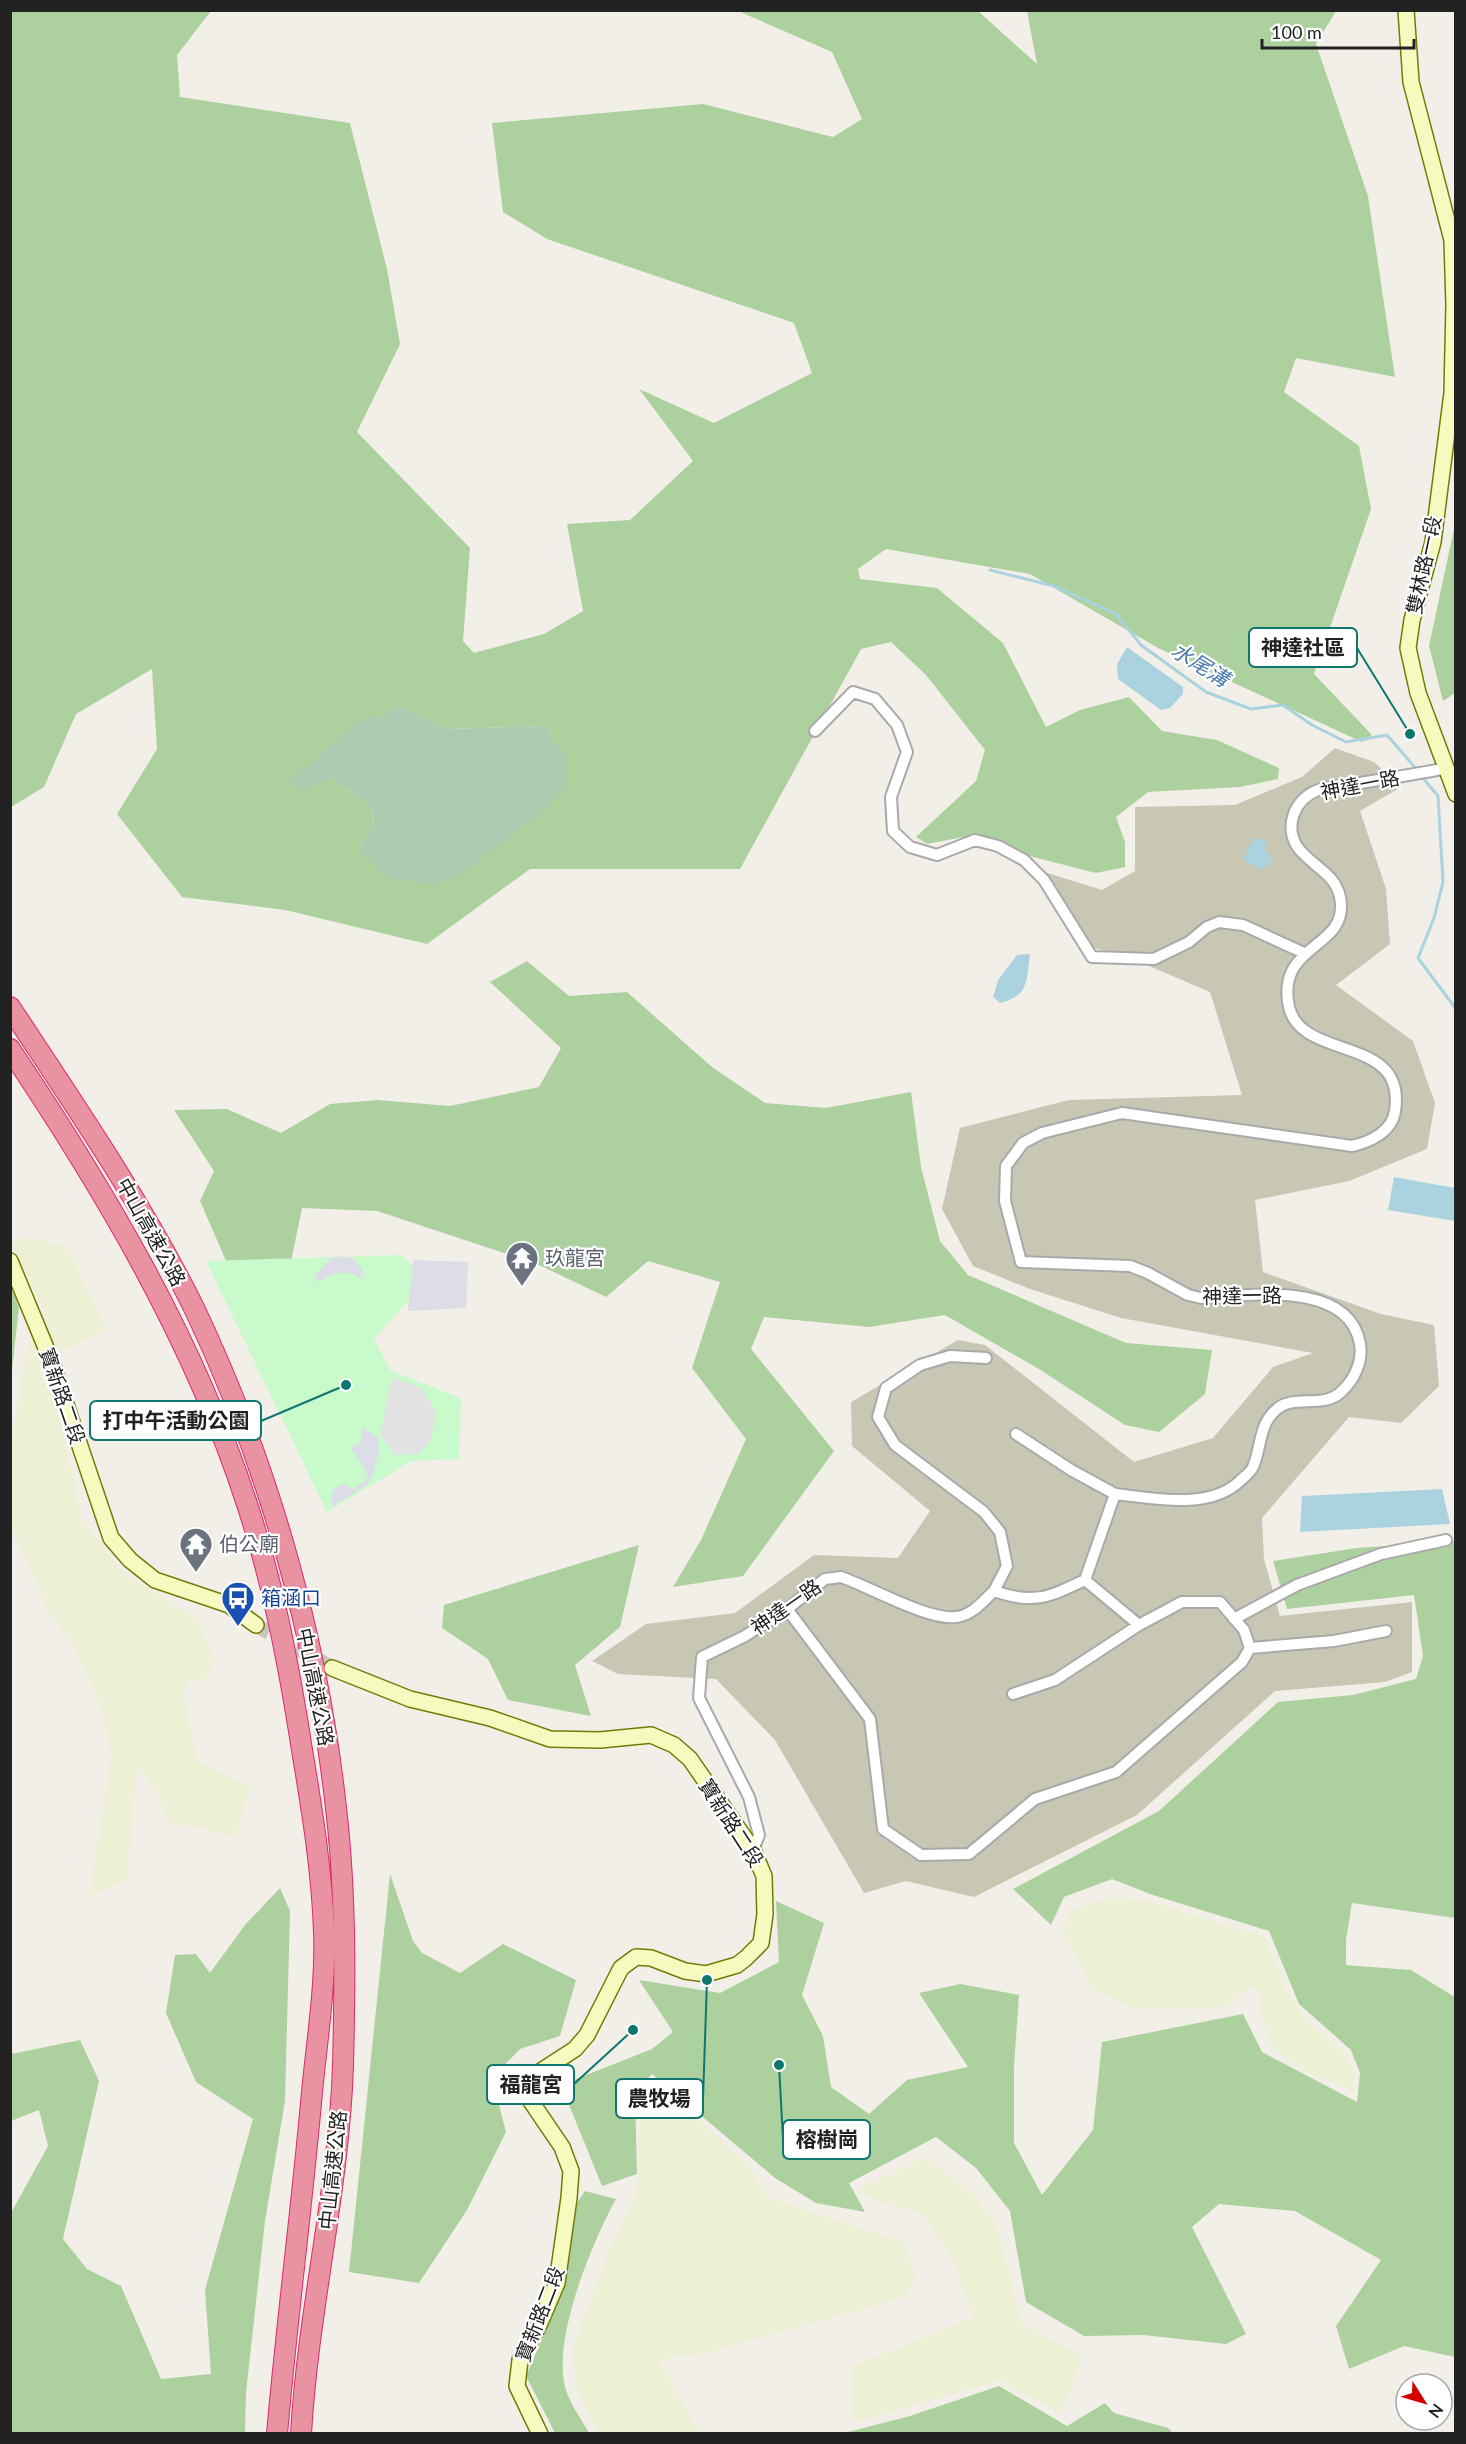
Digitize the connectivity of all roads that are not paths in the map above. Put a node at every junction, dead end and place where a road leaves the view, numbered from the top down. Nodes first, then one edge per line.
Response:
1 (1406, 10) edge
2 (1454, 393) edge
3 (815, 731) dead end
4 (1448, 768) junction
5 (1455, 794) edge
6 (1304, 953) junction
7 (10, 1007) edge
8 (10, 1049) edge
9 (10, 1261) edge
10 (986, 1358) dead end
11 (1016, 1434) dead end
12 (1115, 1494) junction
13 (1446, 1540) dead end
14 (1085, 1580) junction
15 (994, 1591) junction
16 (787, 1609) junction
17 (1234, 1619) junction
18 (1139, 1624) junction
19 (256, 1625) tunnel mouth
20 (1386, 1631) dead end
21 (1250, 1648) junction
22 (332, 1668) tunnel mouth
23 (1013, 1694) dead end
24 (753, 1850) junction
25 (277, 2433) edge
26 (301, 2433) edge
27 (540, 2433) edge

1 - 2 street, 雙林路一段
2 - 4 street, 雙林路一段
3 - 6 street
4 - 5 street, 雙林路一段
4 - 6 street, 神達一路
6 - 12 street, 神達一路
7 - 26 highway, 中山高速公路
8 - 25 highway, 中山高速公路
9 - 19 street, 寶新路二段
10 - 15 street
11 - 12 street
12 - 14 street
13 - 17 street
14 - 15 street
14 - 18 street
15 - 16 street, 神達一路
16 - 21 street
16 - 24 street, 神達一路
17 - 18 street
17 - 21 street
18 - 23 street
20 - 21 street
22 - 24 street, 寶新路二段
24 - 27 street, 寶新路二段

